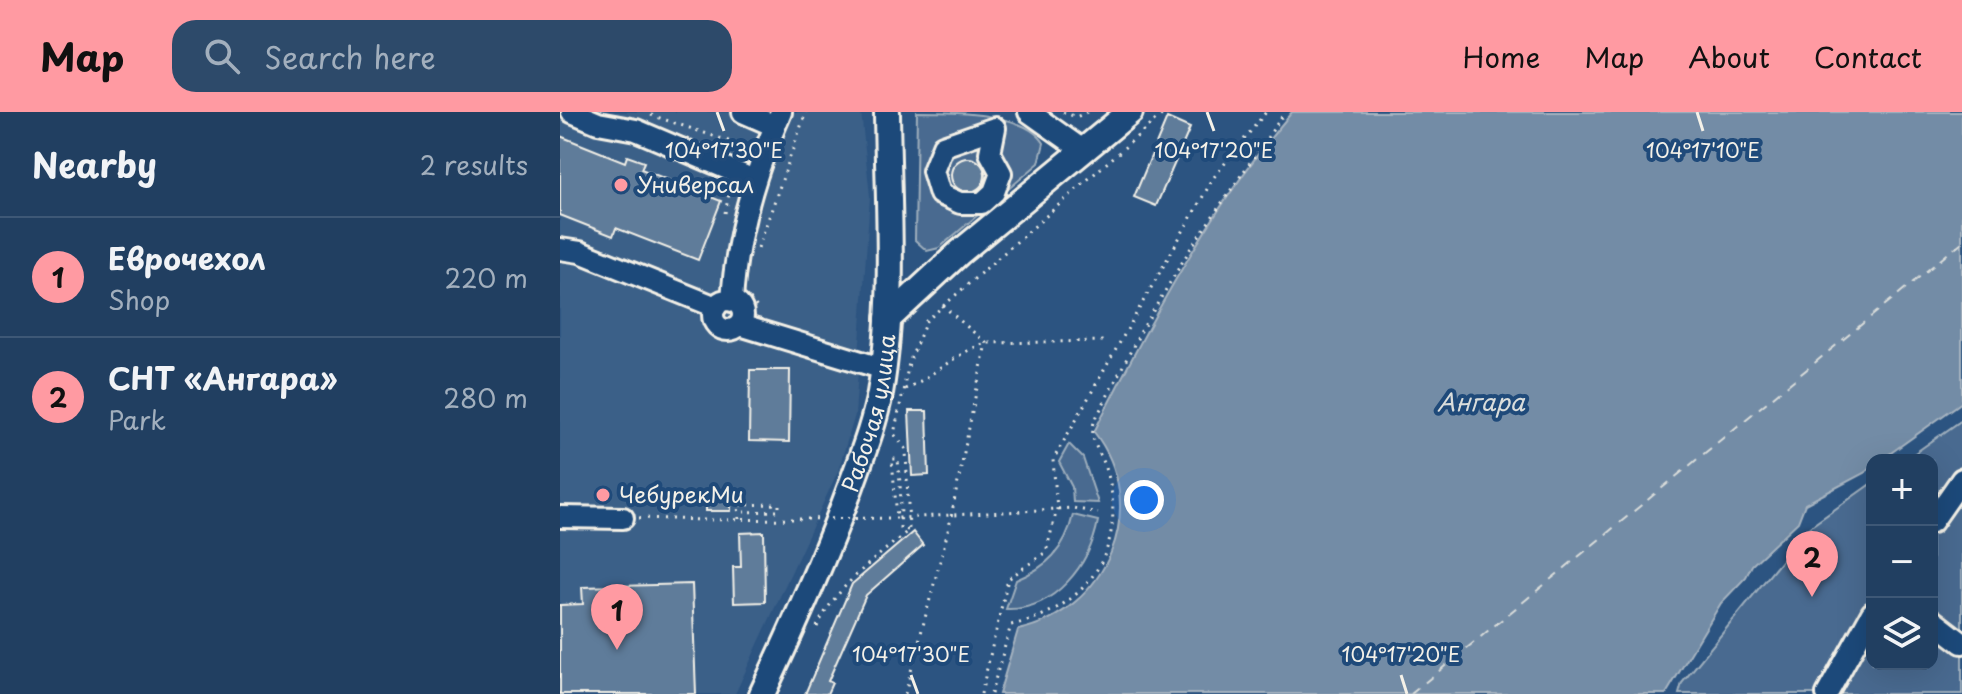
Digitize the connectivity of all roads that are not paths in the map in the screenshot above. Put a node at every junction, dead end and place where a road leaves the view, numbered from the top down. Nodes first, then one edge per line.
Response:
1 (572, 112) edge
2 (887, 112) edge
3 (1029, 112) edge
4 (1130, 112) edge
5 (745, 113) edge
6 (600, 117) edge
7 (778, 119) edge
8 (645, 120) edge
9 (1084, 151) junction
10 (754, 180) junction
11 (560, 249) edge
12 (733, 302) junction
13 (888, 319) junction
14 (884, 369) junction
15 (1962, 479) edge
16 (1938, 513) edge
17 (560, 517) edge
18 (623, 518) road end
19 (1866, 624) edge
20 (1938, 625) edge
21 (1962, 643) edge
22 (762, 694) edge
23 (1827, 694) edge

1 - 6 street
2 - 13 main road, Рабочая улица
3 - 9 street
4 - 9 main road
5 - 7 street
6 - 8 street
7 - 10 street
8 - 10 street
9 - 13 main road
10 - 12 street
11 - 12 street
12 - 14 street
13 - 14 main road, Рабочая улица
14 - 22 main road, Рабочая улица
15 - 16 street
17 - 18 street
19 - 23 street
20 - 21 street

